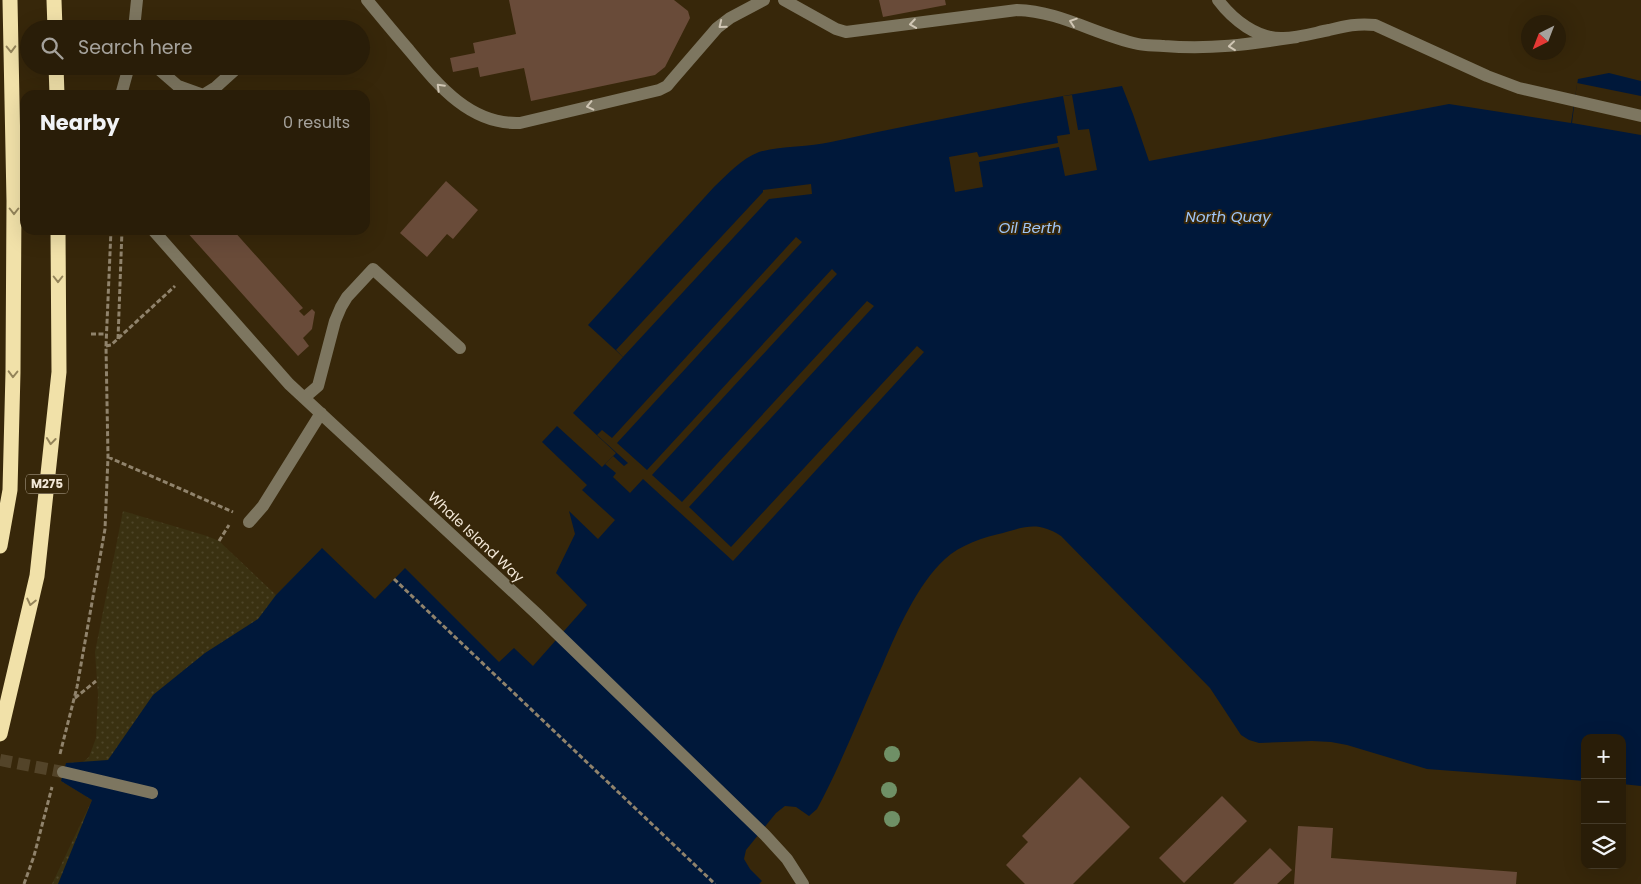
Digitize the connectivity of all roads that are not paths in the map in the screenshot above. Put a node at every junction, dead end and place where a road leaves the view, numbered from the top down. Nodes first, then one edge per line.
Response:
1 (10, 0) edge
2 (54, 0) edge
3 (136, 0) edge
4 (367, 0) edge
5 (764, 0) edge
6 (784, 0) edge
7 (1218, 0) edge
8 (55, 20) edge
9 (135, 20) edge
10 (1297, 37) junction
11 (56, 75) edge
12 (127, 75) edge
13 (165, 75) edge
14 (229, 75) edge
15 (57, 90) edge
16 (122, 90) edge
17 (190, 90) edge
18 (210, 90) edge
19 (1641, 116) edge
20 (58, 235) edge
21 (157, 235) edge
22 (460, 348) dead end
23 (304, 398) junction
24 (321, 413) junction
25 (249, 522) dead end
26 (0, 546) edge
27 (0, 734) edge
28 (61, 768) tunnel mouth
29 (152, 793) dead end
30 (787, 858) junction
31 (803, 884) edge
32 (810, 884) edge

1 -> 26 highway, M275
2 - 8 highway
3 - 9 street
5 -> 4 street
10 -> 6 street
7 - 10 street
10 - 19 street
11 - 15 highway
12 - 16 street
13 - 17 street
14 - 18 street
20 -> 27 highway, M275
21 - 23 street, Whale Island Way
22 - 23 street
23 - 24 street, Whale Island Way
24 - 25 street
24 - 30 street, Whale Island Way
28 - 29 street
30 - 31 street
30 - 32 street

